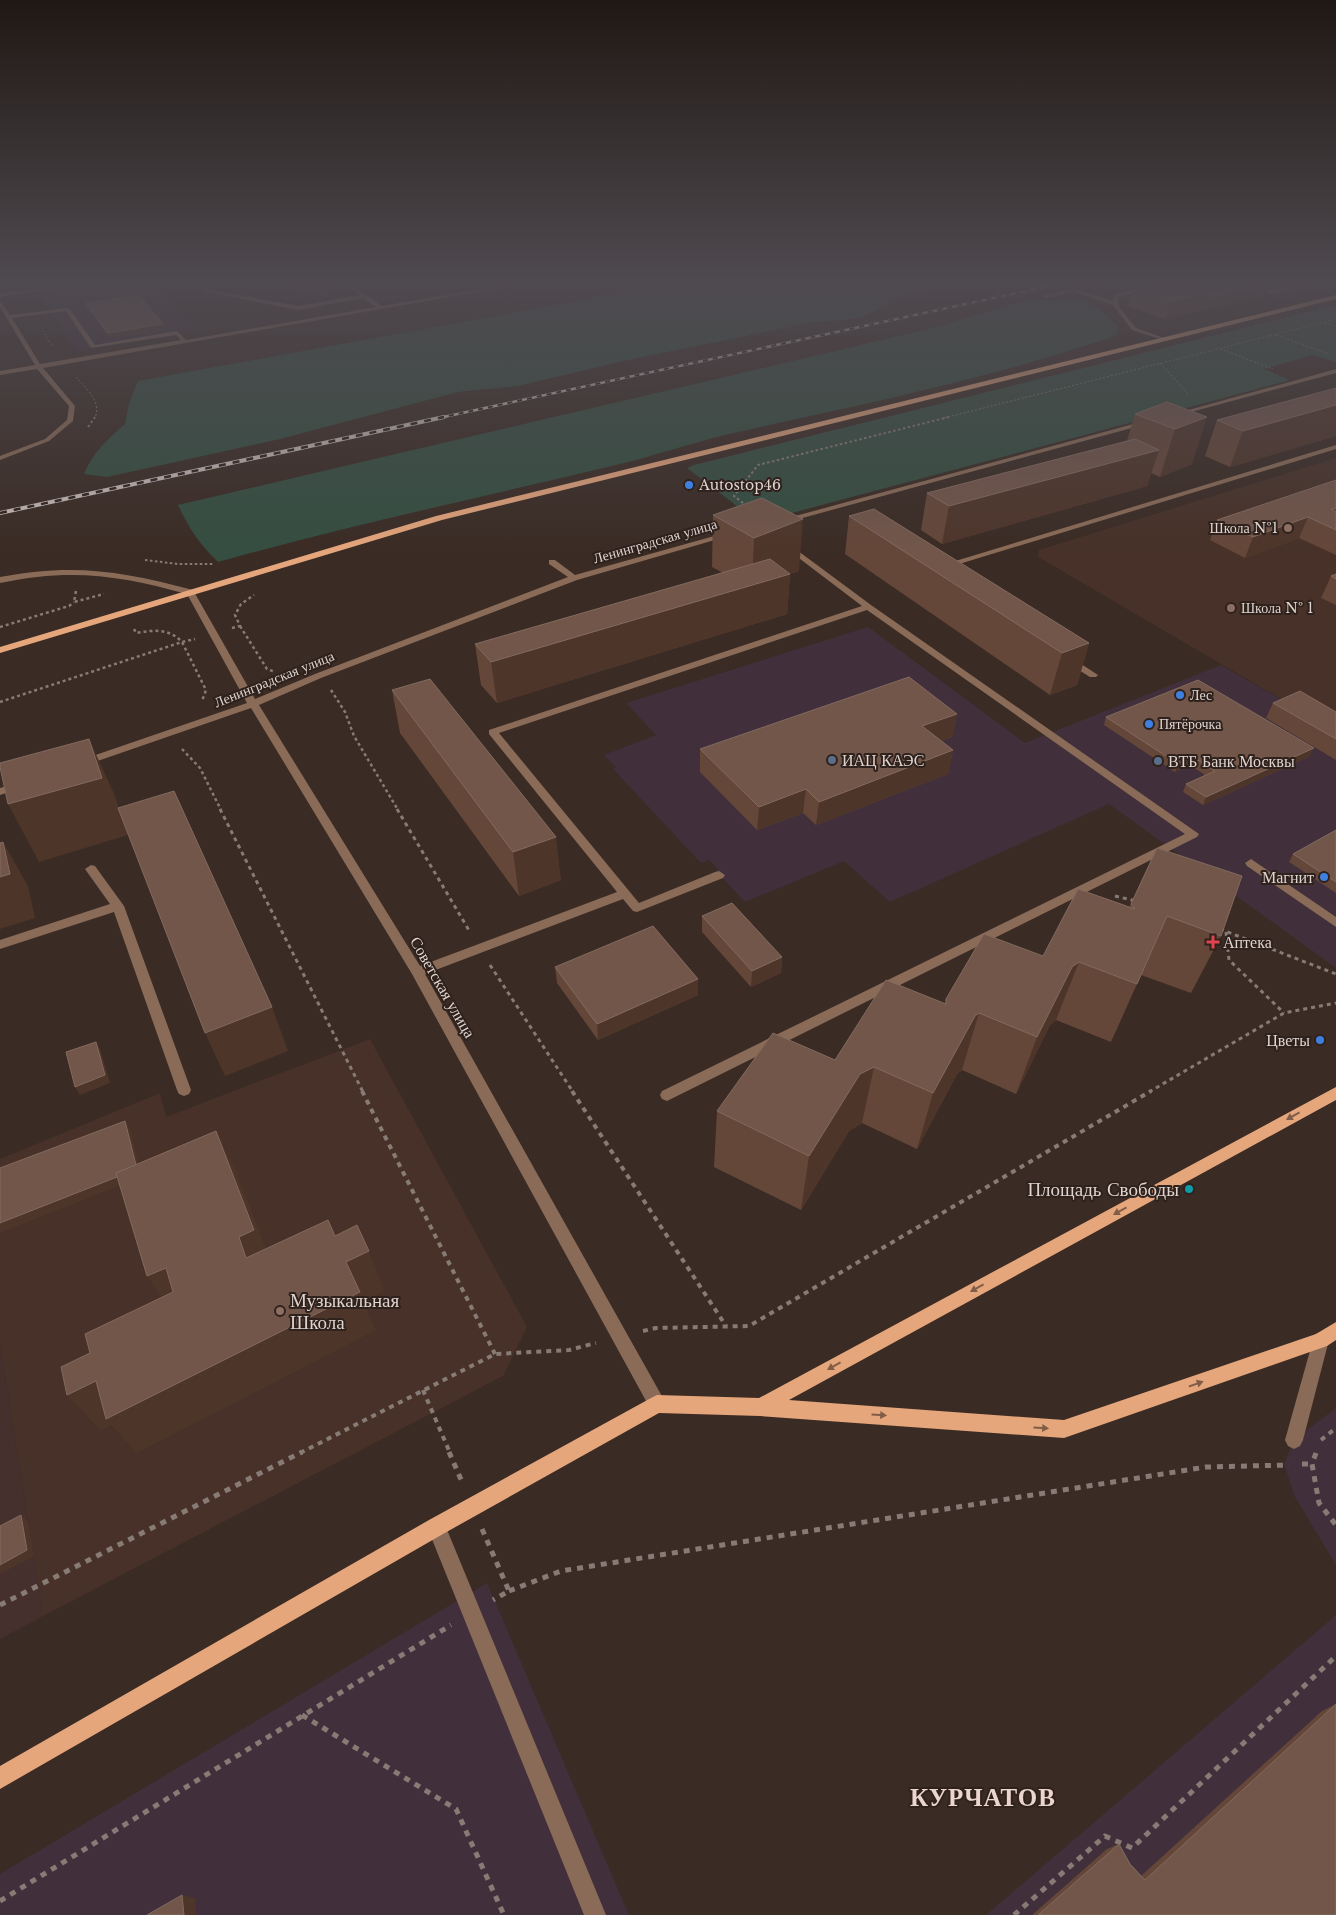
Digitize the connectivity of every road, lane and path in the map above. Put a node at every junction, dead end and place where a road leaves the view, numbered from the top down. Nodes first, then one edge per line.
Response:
1 (44, 372) edge
2 (1032, 372) edge
3 (1127, 372) edge
4 (1168, 372) edge
5 (1282, 372) edge
6 (1331, 372) edge
7 (1318, 376) junction
8 (1303, 380) junction
9 (1327, 380) dead end
10 (1201, 408) junction
11 (1162, 418) edge
12 (1153, 421) edge
13 (1336, 447) edge
14 (0, 458) edge
15 (835, 506) junction
16 (849, 516) edge
17 (771, 529) junction
18 (741, 531) edge
19 (552, 562) dead end
20 (938, 567) edge
21 (574, 578) junction
22 (0, 580) edge
23 (190, 592) junction
24 (74, 602) dead end
25 (868, 607) junction
26 (240, 626) dead end
27 (0, 627) edge
28 (0, 650) edge
29 (1060, 654) edge
30 (277, 673) dead end
31 (1093, 675) dead end
32 (0, 702) edge
33 (253, 704) junction
34 (197, 705) dead end
35 (167, 734) junction
36 (74, 766) edge
37 (28, 782) edge
38 (0, 792) edge
39 (1251, 863) dead end
40 (91, 869) dead end
41 (719, 875) dead end
42 (1080, 890) junction
43 (625, 894) junction
44 (1141, 903) edge
45 (118, 906) junction
46 (1336, 922) edge
47 (1221, 923) edge
48 (1216, 928) edge
49 (1226, 931) junction
50 (0, 945) edge
51 (417, 972) junction
52 (1336, 974) edge
53 (1336, 1003) edge
54 (1284, 1013) junction
55 (184, 1090) dead end
56 (1336, 1093) edge
57 (667, 1095) dead end
58 (1336, 1330) edge
59 (620, 1337) junction
60 (1321, 1340) junction
61 (495, 1354) junction
62 (657, 1404) junction
63 (760, 1407) junction
64 (1336, 1428) edge
65 (1294, 1440) dead end
66 (1312, 1464) junction
67 (1336, 1525) edge
68 (436, 1527) junction
69 (509, 1591) dead end
70 (0, 1605) edge
71 (1336, 1656) edge
72 (0, 1778) edge
73 (0, 1900) edge
74 (504, 1915) edge
75 (595, 1915) edge
76 (1014, 1915) edge

1 - 14 street
2 - 23 main road
3 - 17 path
4 - 10 path
5 - 8 path
6 - 7 street
7 - 8 street
7 - 9 street
8 - 10 street
10 - 11 street
12 - 15 street
13 - 20 street
15 - 16 street
15 - 17 street
17 - 25 street
18 - 21 street, Ленинградская улица
19 - 21 street
21 - 33 street, Ленинградская улица
22 - 23 street
23 - 28 main road
23 - 33 street, Советская улица
24 - 27 path
25 - 42 street
25 - 43 street
26 - 30 path
29 - 31 street
32 - 34 path
33 - 35 street, Ленинградская улица
33 - 51 street, Советская улица
35 - 36 street, Ленинградская улица
35 - 61 path
37 - 38 street
39 - 46 street
40 - 45 street
41 - 43 street
42 - 44 path
42 - 57 street
43 - 51 street
45 - 50 street
45 - 55 street
47 - 49 path
48 - 49 path
49 - 52 path
49 - 54 path
51 - 59 street, Советская улица
53 - 54 path
54 - 59 path
56 -> 63 main road
58 - 60 main road
59 - 61 path
59 - 62 street, Советская улица
63 -> 60 main road
60 - 65 street
61 - 70 path
62 - 63 main road
62 - 68 main road
64 - 66 path
66 - 67 path
66 - 69 path
68 - 72 main road
68 - 75 street
71 - 76 path
73 - 74 path

